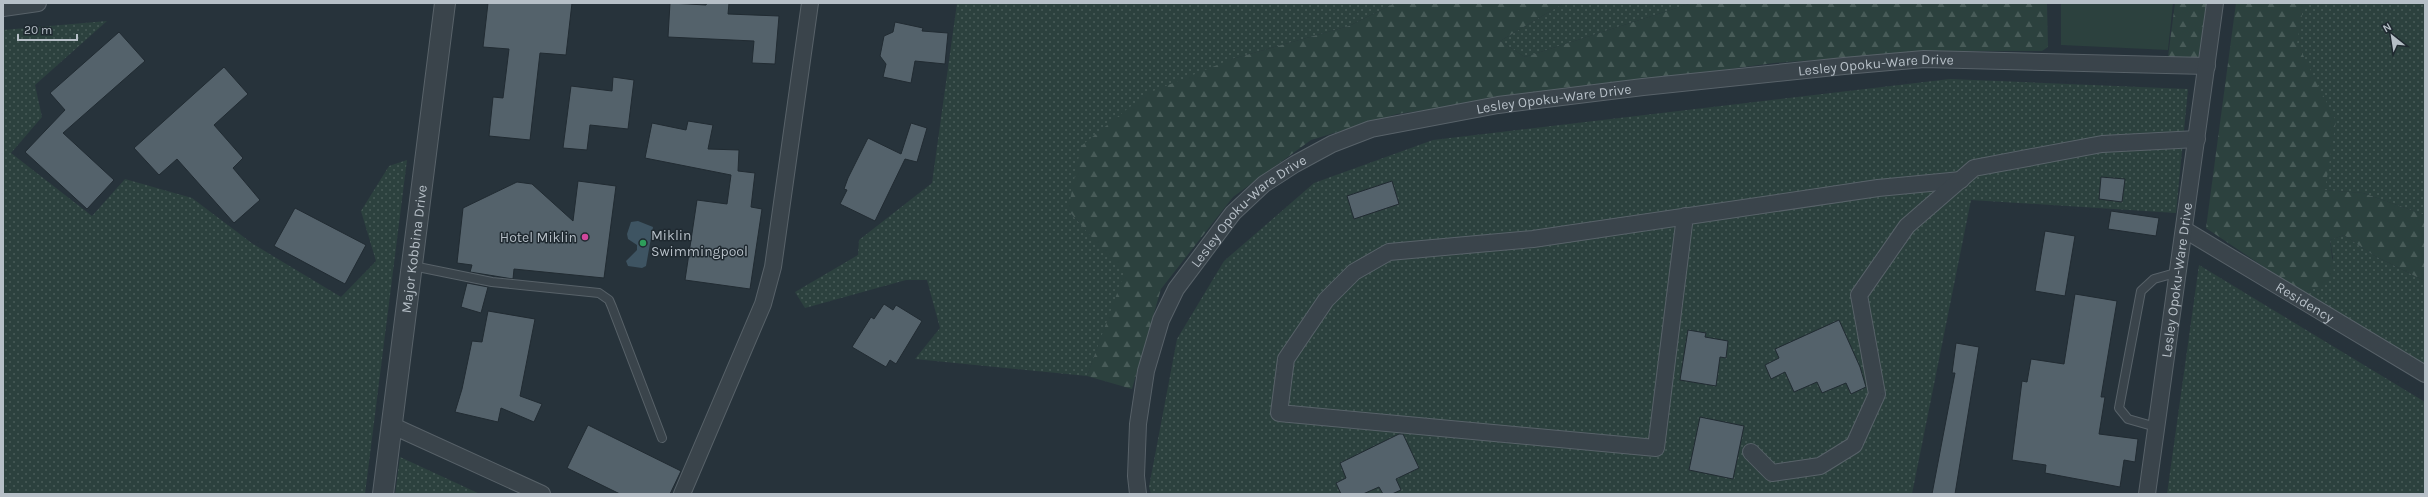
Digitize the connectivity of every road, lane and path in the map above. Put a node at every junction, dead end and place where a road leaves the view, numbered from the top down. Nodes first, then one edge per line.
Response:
1 (38, 3) edge
2 (445, 3) edge
3 (810, 3) edge
4 (2215, 3) edge
5 (3, 8) edge
6 (2207, 66) junction
7 (2196, 139) junction
8 (1960, 180) junction
9 (1685, 216) junction
10 (2185, 230) junction
11 (413, 266) junction
12 (2179, 272) junction
13 (2425, 374) edge
14 (393, 426) junction
15 (2156, 427) junction
16 (662, 438) dead end
17 (1751, 452) dead end
18 (383, 494) edge
19 (542, 494) edge
20 (682, 494) edge
21 (1138, 494) edge
22 (2147, 494) edge

1 - 5 street
2 - 11 street, Major Kobbina Drive
3 - 20 street
4 - 6 street, Lesley Opoku-Ware Drive
6 - 7 street, Lesley Opoku-Ware Drive
6 - 21 street, Lesley Opoku-Ware Drive
7 - 8 street
7 - 10 street, Lesley Opoku-Ware Drive
8 - 9 street
8 - 17 street
9 - 9 street
10 - 12 street, Lesley Opoku-Ware Drive
10 - 13 street, Residency
11 - 14 street, Major Kobbina Drive
11 - 16 lane
12 - 15 street, Lesley Opoku-Ware Drive
12 - 15 lane
14 - 18 street, Major Kobbina Drive
14 - 19 street
15 - 22 street, Lesley Opoku-Ware Drive

